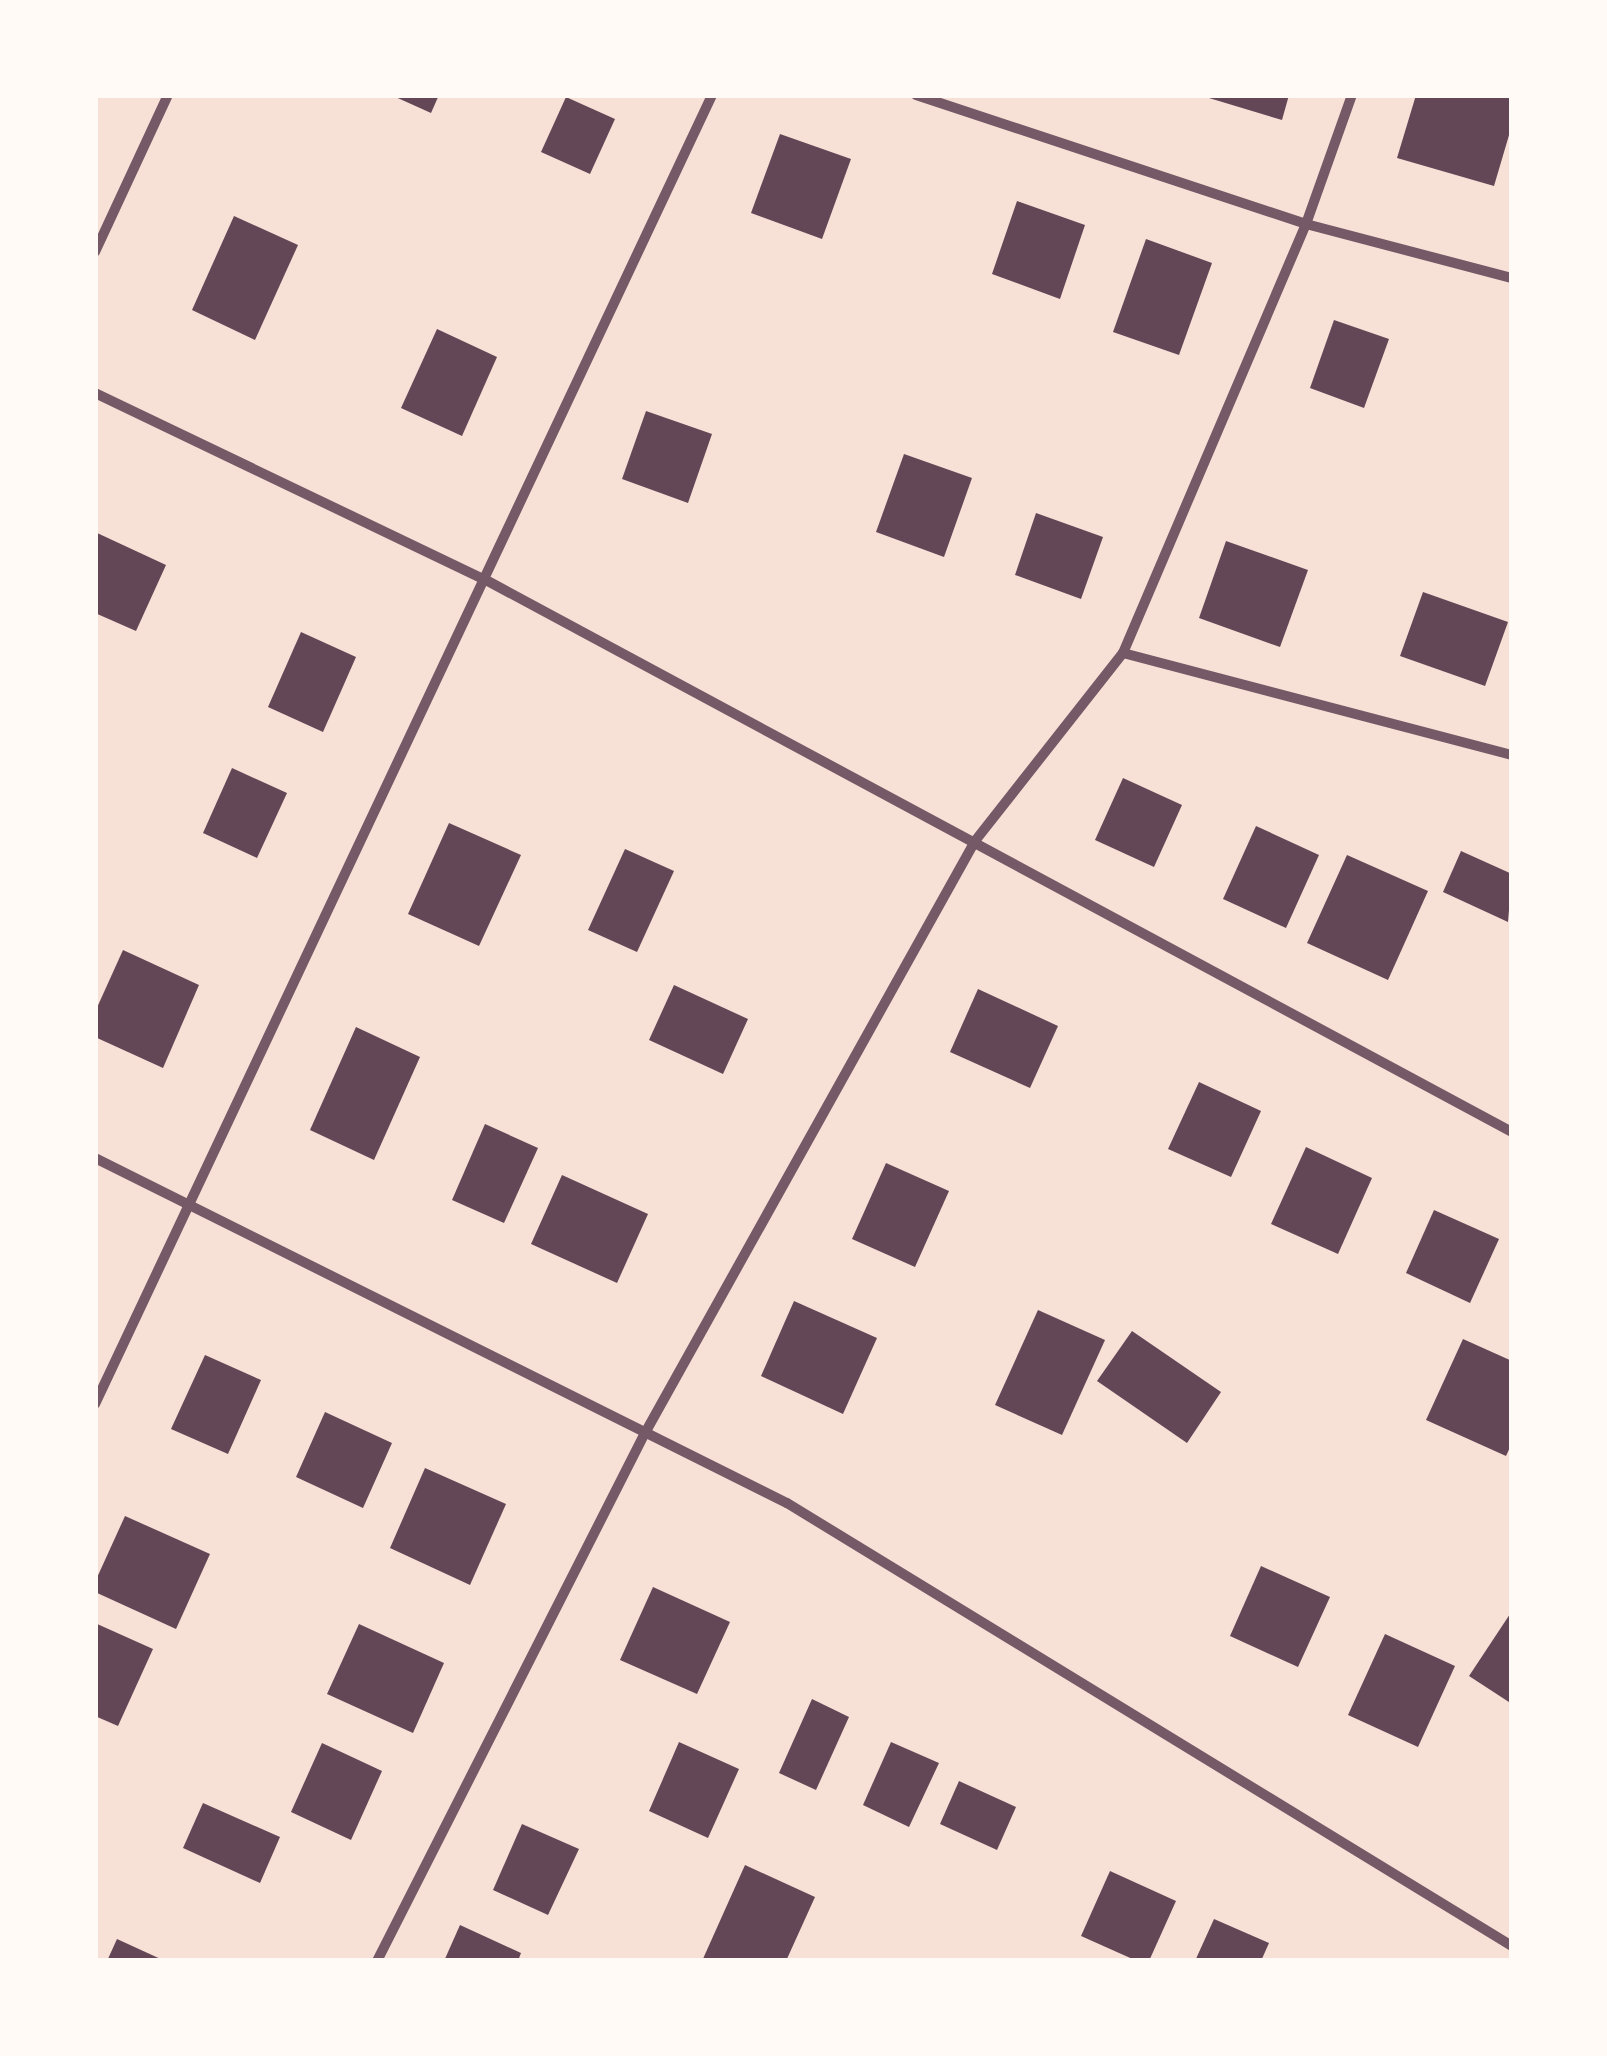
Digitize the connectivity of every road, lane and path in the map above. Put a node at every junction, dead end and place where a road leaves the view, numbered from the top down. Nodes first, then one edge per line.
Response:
1 (168, 95) edge
2 (712, 95) edge
3 (916, 95) edge
4 (1352, 95) edge
5 (1306, 224) junction
6 (95, 252) edge
7 (1512, 278) edge
8 (95, 393) edge
9 (484, 579) junction
10 (1123, 653) junction
11 (1512, 755) edge
12 (975, 841) junction
13 (1512, 1132) edge
14 (95, 1158) edge
15 (191, 1207) junction
16 (95, 1404) edge
17 (645, 1433) junction
18 (1512, 1946) edge
19 (377, 1961) edge

1 - 6 street
2 - 9 street
3 - 5 street
4 - 5 street
5 - 7 street
5 - 10 street
8 - 9 street
9 - 12 street
9 - 15 street
10 - 11 street
10 - 12 street
12 - 13 street
12 - 17 street
14 - 15 street
15 - 16 street
15 - 17 street
17 - 18 street
17 - 19 street

